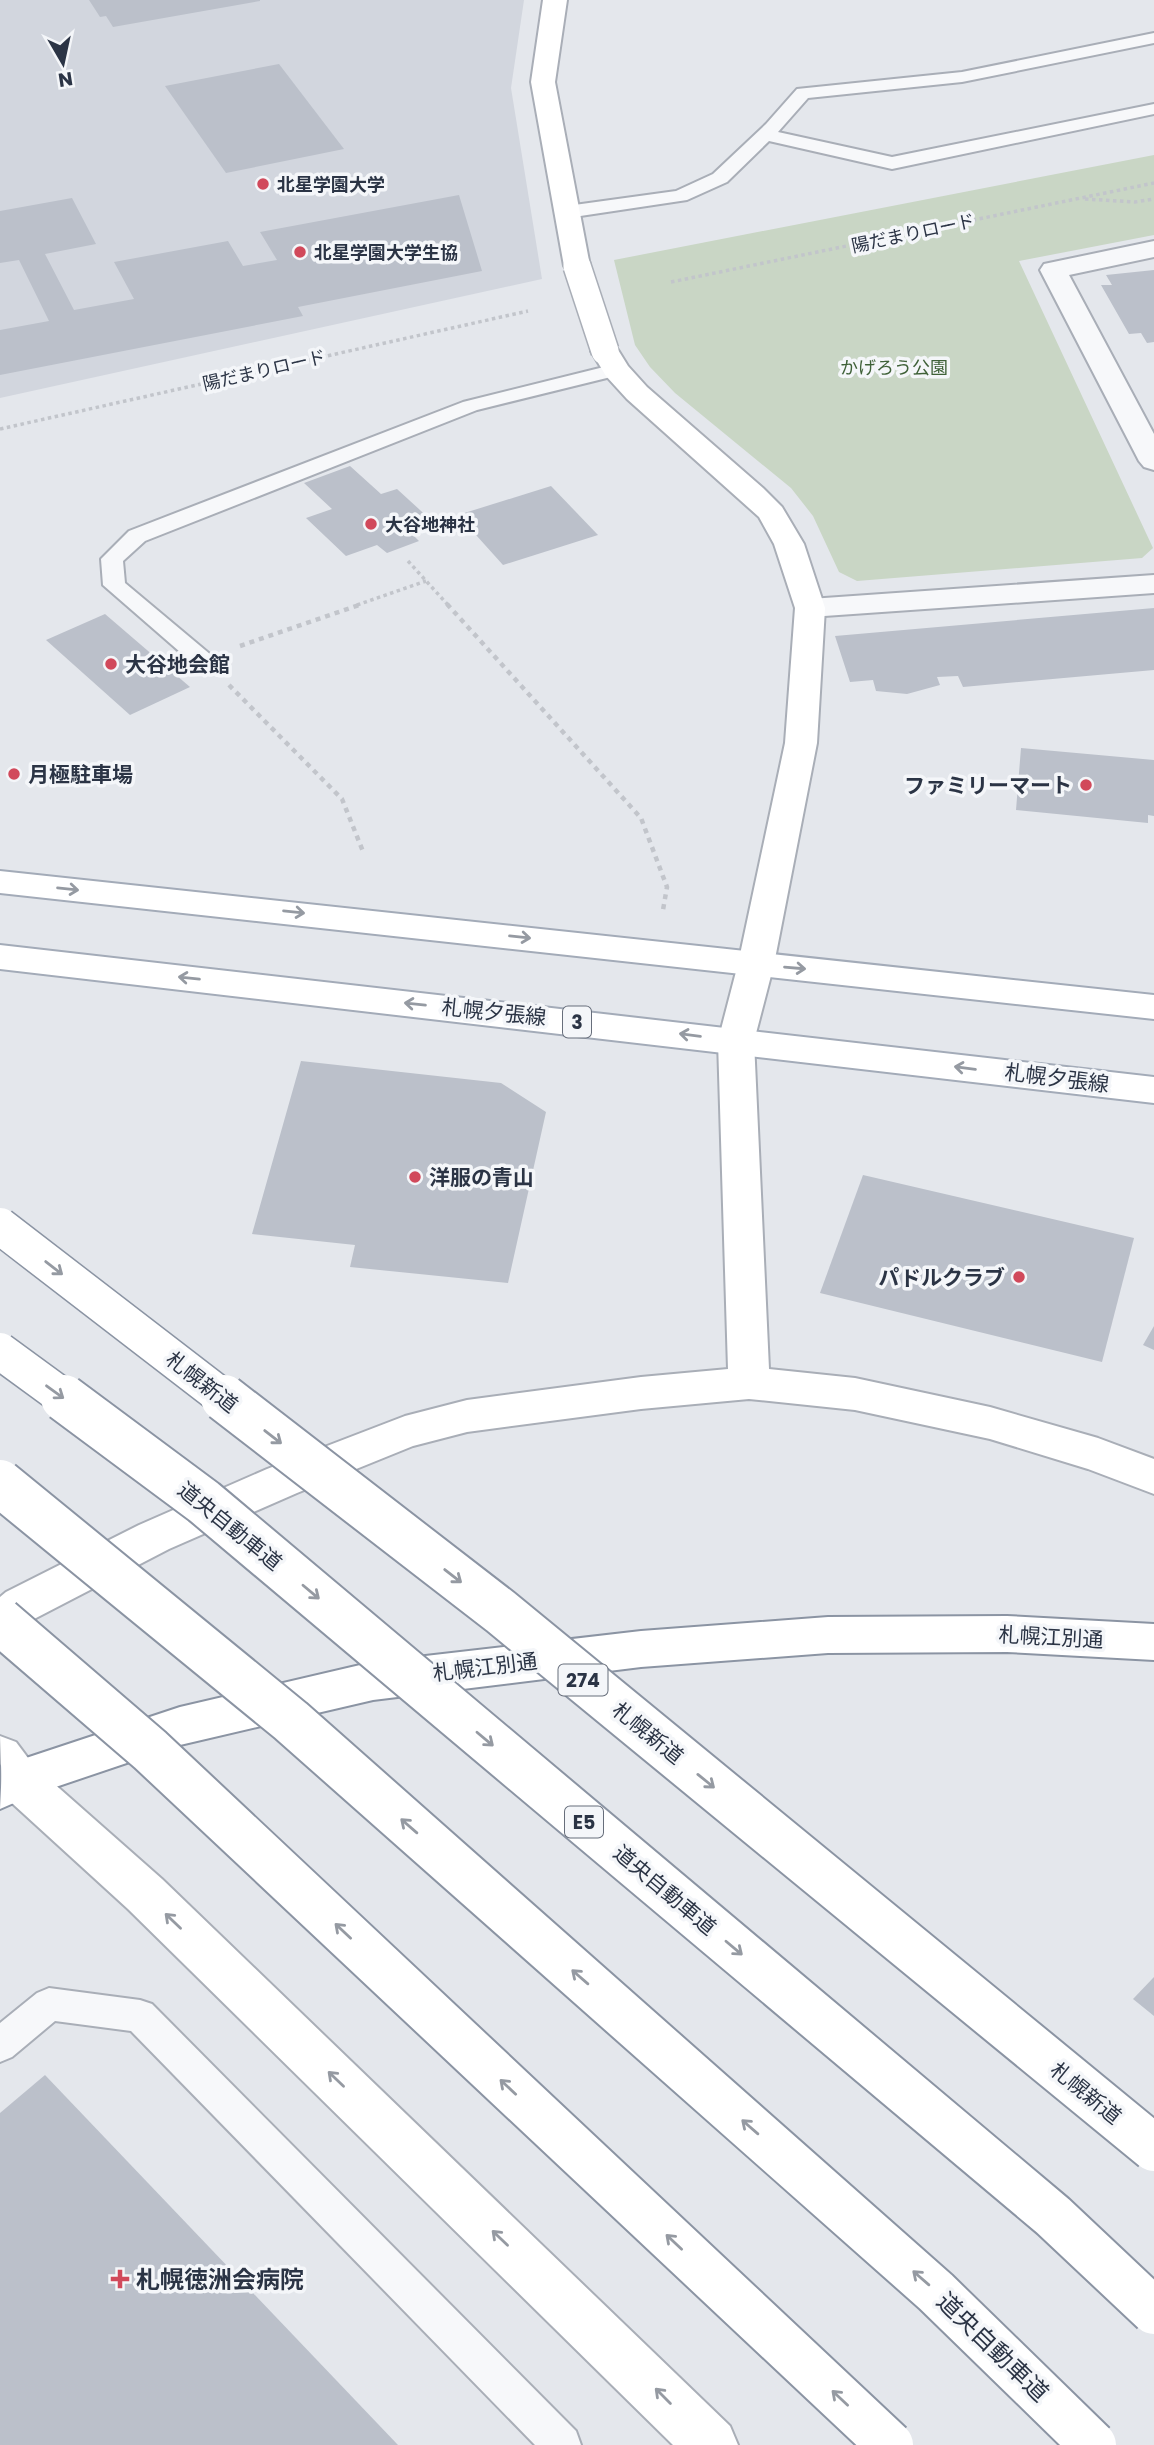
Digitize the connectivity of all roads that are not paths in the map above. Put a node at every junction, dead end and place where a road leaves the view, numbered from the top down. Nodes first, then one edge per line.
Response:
1 (555, 0) edge
2 (1154, 38) edge
3 (1154, 109) edge
4 (765, 135) junction
5 (567, 212) junction
6 (1154, 249) edge
7 (610, 360) junction
8 (1154, 461) edge
9 (1154, 584) edge
10 (810, 608) junction
11 (203, 660) road end
12 (0, 882) edge
13 (0, 957) edge
14 (756, 964) junction
15 (1154, 1007) edge
16 (736, 1041) junction
17 (1154, 1090) edge
18 (0, 1226) edge
19 (0, 1351) edge
20 (749, 1383) junction
21 (1154, 1476) edge
22 (0, 1483) edge
23 (0, 1621) edge
24 (1154, 1642) edge
25 (6, 1775) edge
26 (0, 2045) edge
27 (1154, 2148) edge
28 (1154, 2311) edge
29 (562, 2445) edge
30 (711, 2445) edge
31 (890, 2445) edge
32 (1093, 2445) edge

1 - 5 main road
2 - 4 lane
3 - 4 lane
4 - 5 lane
5 - 7 main road, bridge
6 - 8 street
7 - 10 main road
7 - 11 lane
9 - 10 street
10 - 14 main road
12 -> 14 main road
16 -> 13 main road, 札幌夕張線 / 3
14 -> 15 main road
14 - 16 main road
17 -> 16 main road, 札幌夕張線 / 3
16 - 20 main road
18 -> 27 main road, 札幌新道 / 274, bridge
19 -> 28 main road, 道央自動車道 / E5, bridge
20 - 21 main road
20 - 23 main road
32 -> 22 main road, 道央自動車道, bridge
31 -> 23 main road, bridge
24 - 25 main road, 札幌江別通
30 -> 25 main road
26 - 29 lane

